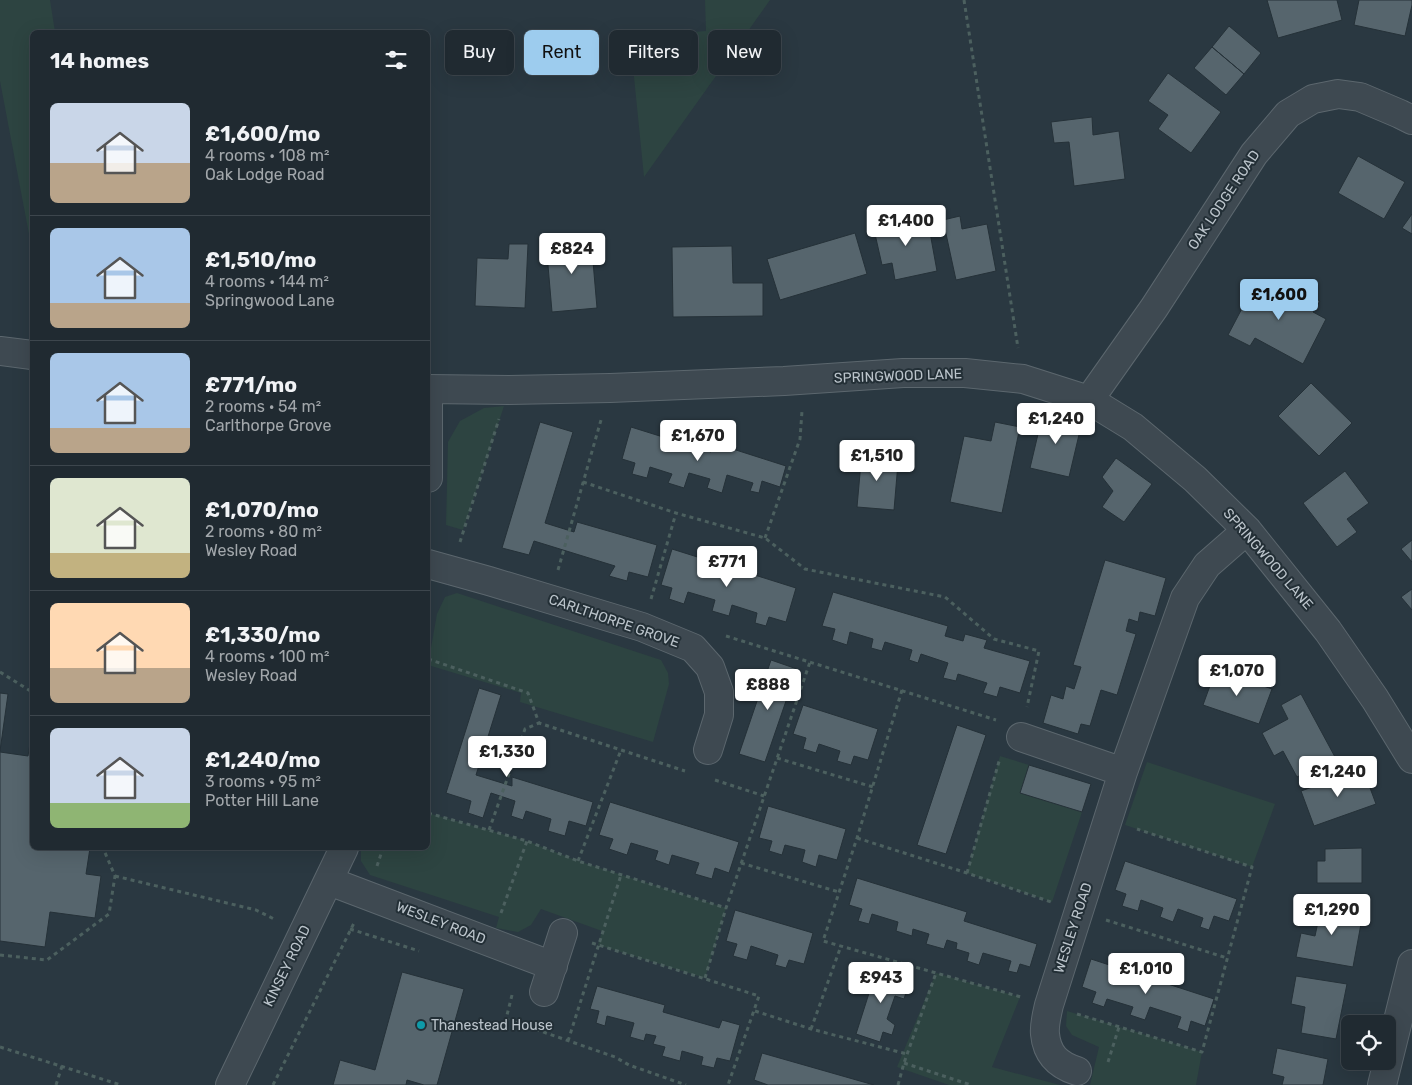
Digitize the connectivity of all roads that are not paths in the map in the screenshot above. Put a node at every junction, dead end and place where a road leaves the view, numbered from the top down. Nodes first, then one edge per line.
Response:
1 (1412, 120) edge
2 (0, 351) edge
3 (30, 355) edge
4 (430, 389) edge
5 (1089, 400) junction
6 (1247, 530) junction
7 (440, 567) edge
8 (1021, 737) road end
9 (708, 750) dead end
10 (1412, 758) edge
11 (1123, 772) junction
12 (343, 850) edge
13 (329, 881) junction
14 (562, 933) road end
15 (1412, 964) edge
16 (553, 966) junction
17 (544, 992) dead end
18 (1077, 1071) dead end
19 (230, 1085) edge
20 (1382, 1085) edge

1 - 5 street, OAK LODGE ROAD
2 - 3 street
4 - 5 street, SPRINGWOOD LANE
5 - 6 street, SPRINGWOOD LANE
6 - 10 street, SPRINGWOOD LANE
6 - 11 street, WESLEY ROAD
7 - 9 street, CARLTHORPE GROVE
8 - 11 street
11 - 18 street, WESLEY ROAD
12 - 13 street, KINSEY ROAD
13 - 16 street, WESLEY ROAD
13 - 19 street, KINSEY ROAD
14 - 16 street
15 - 20 street
16 - 17 street

